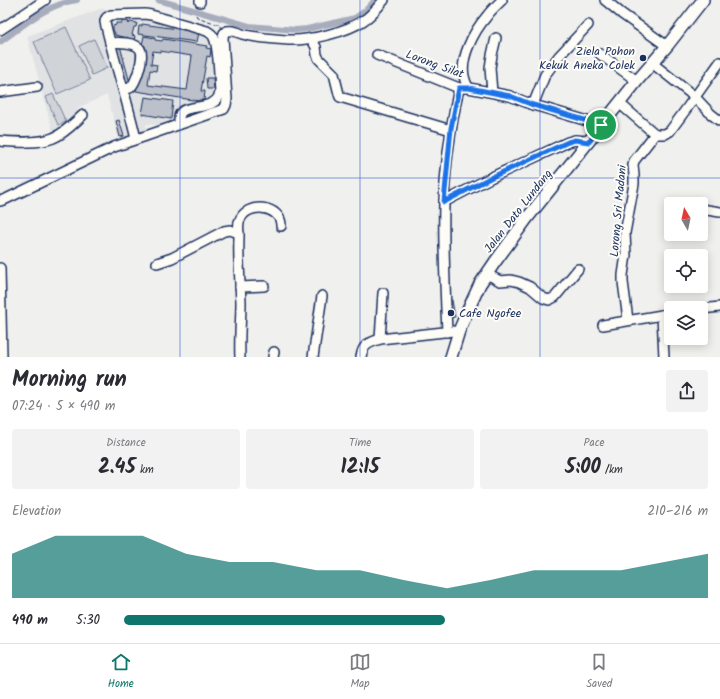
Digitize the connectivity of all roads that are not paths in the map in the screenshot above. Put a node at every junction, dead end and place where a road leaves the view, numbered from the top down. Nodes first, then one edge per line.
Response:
1 (45, 0) edge
2 (384, 0) edge
3 (502, 0) edge
4 (605, 0) edge
5 (703, 0) edge
6 (588, 25) dead end
7 (0, 30) edge
8 (311, 38) junction
9 (496, 38) dead end
10 (110, 43) junction
11 (667, 46) junction
12 (600, 54) dead end
13 (377, 55) dead end
14 (720, 62) edge
15 (652, 63) junction
16 (637, 81) junction
17 (37, 87) dead end
18 (459, 88) junction
19 (469, 88) junction
20 (124, 90) junction
21 (0, 92) edge
22 (492, 92) junction
23 (695, 97) junction
24 (619, 103) junction
25 (533, 105) junction
26 (83, 115) dead end
27 (720, 121) edge
28 (180, 124) junction
29 (601, 125) junction
30 (451, 130) junction
31 (656, 134) junction
32 (136, 139) junction
33 (0, 141) edge
34 (589, 142) junction
35 (0, 200) edge
36 (444, 202) junction
37 (708, 210) edge
38 (720, 212) edge
39 (281, 226) dead end
40 (239, 233) junction
41 (157, 263) dead end
42 (0, 268) edge
43 (578, 269) dead end
44 (486, 274) junction
45 (264, 286) dead end
46 (240, 287) junction
47 (0, 288) edge
48 (383, 293) dead end
49 (322, 296) dead end
50 (720, 307) edge
51 (708, 308) edge
52 (664, 314) edge
53 (628, 320) junction
54 (603, 325) dead end
55 (459, 331) junction
56 (447, 332) junction
57 (380, 339) junction
58 (665, 345) edge
59 (2, 357) edge
60 (240, 357) edge
61 (313, 357) edge
62 (361, 357) edge
63 (451, 357) edge
64 (664, 357) edge

1 - 7 street
2 - 8 street
3 - 19 street
4 - 11 street
5 - 11 main road, Jalan Dato Lundang
6 - 25 street
8 - 28 street
8 - 30 street
9 - 22 street
10 - 20 street
10 - 20 street
10 - 28 street
11 - 15 main road, Jalan Dato Lundang
12 - 16 street
13 - 18 street, Lorong Silat
14 - 23 street
15 - 16 main road, Jalan Dato Lundang
15 - 23 street
16 - 24 main road, Jalan Dato Lundang
17 - 21 street
18 - 19 street, Lorong Silat
18 - 30 street
19 - 22 street, Lorong Silat
20 - 32 street
22 - 25 street, Lorong Silat
23 - 27 street
23 - 31 street
24 - 29 main road, Jalan Dato Lundang
24 - 31 street
25 - 29 street, Lorong Silat
26 - 33 street
28 - 32 street
29 - 34 main road, Jalan Dato Lundang
30 - 36 street
31 - 53 street, Lorong Sri Madani
32 - 35 street
34 - 36 street
34 - 44 main road, Jalan Dato Lundang
36 - 56 street
37 - 38 street
39 - 40 street
40 - 41 street
40 - 46 street
42 - 47 street
43 - 44 street
44 - 55 main road, Jalan Dato Lundang
45 - 46 street
46 - 60 street
47 - 59 street
48 - 57 street
49 - 61 street
50 - 51 street
52 - 53 street
53 - 54 street
55 - 56 street
55 - 63 main road, Jalan Dato Lundang
56 - 57 street
57 - 62 street
58 - 64 street

